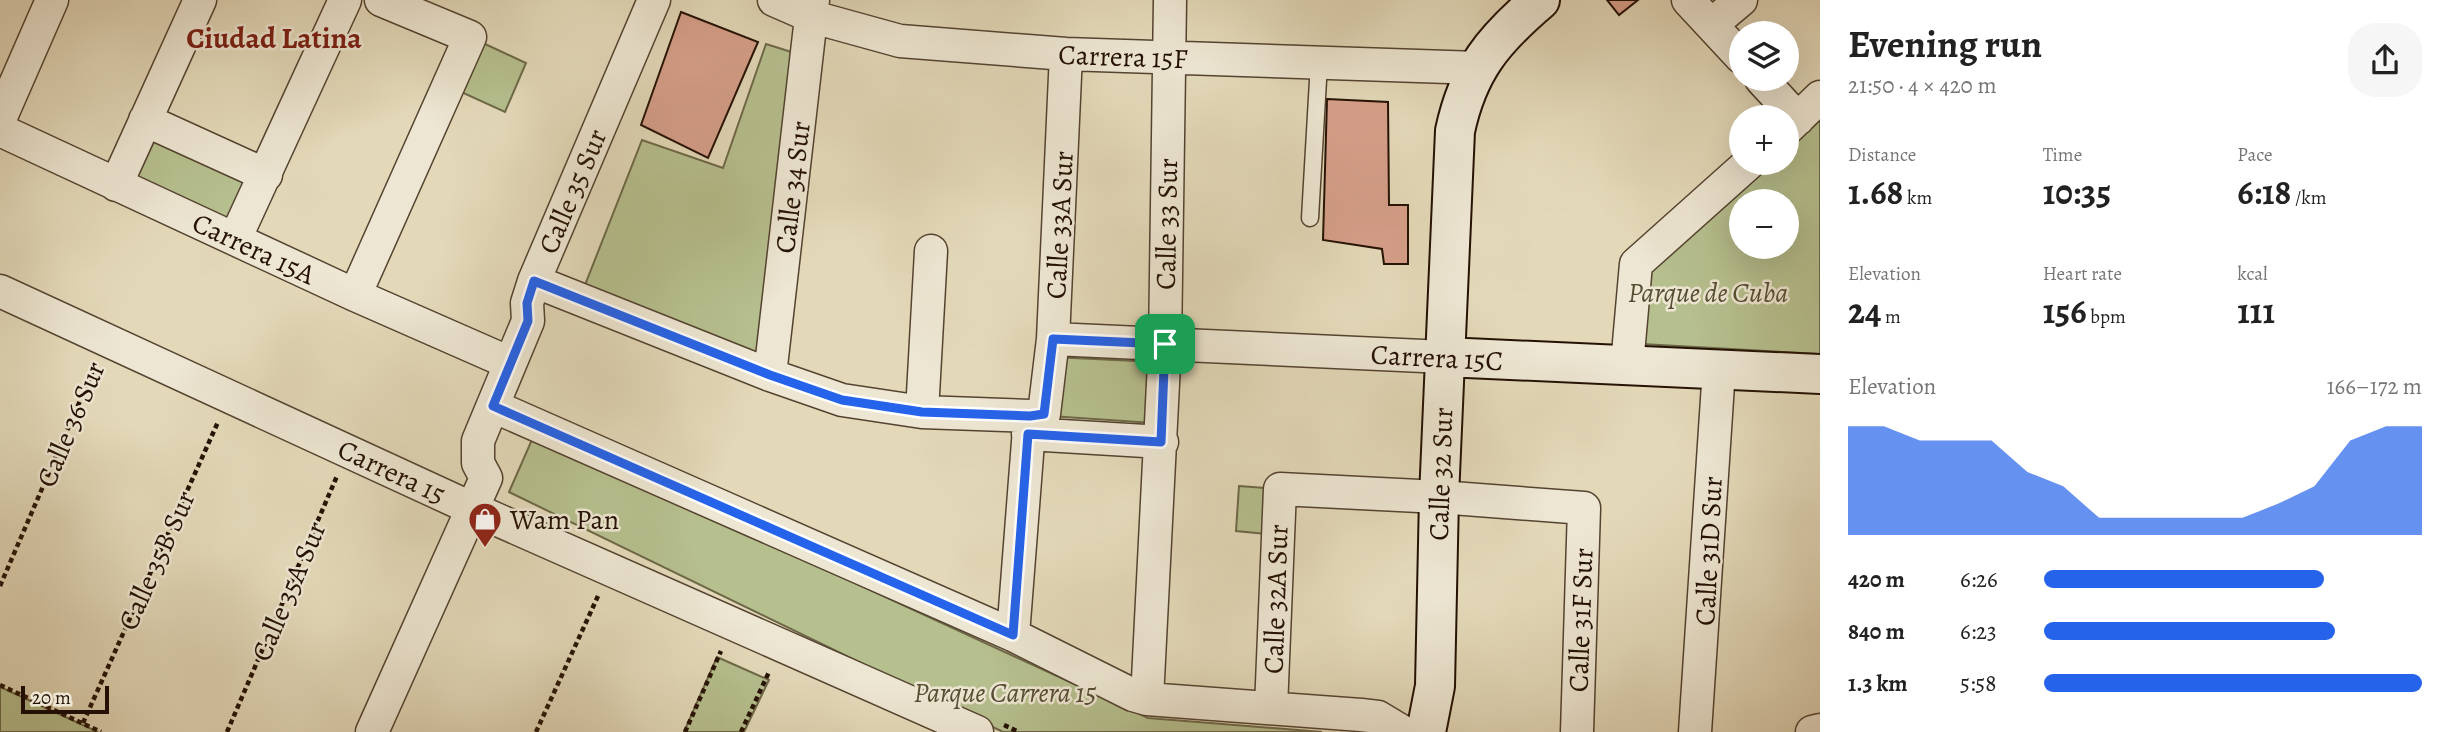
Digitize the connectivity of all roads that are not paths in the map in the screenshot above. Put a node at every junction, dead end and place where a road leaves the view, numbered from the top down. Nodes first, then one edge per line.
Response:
1 (52, 0) edge
2 (200, 0) edge
3 (345, 0) edge
4 (381, 0) edge
5 (654, 0) edge
6 (774, 0) edge
7 (1170, 0) edge
8 (1540, 0) edge
9 (1688, 0) edge
10 (1741, 0) edge
11 (813, 9) edge
12 (1711, 25) junction
13 (1729, 44) edge
14 (1066, 54) junction
15 (1168, 58) junction
16 (1319, 63) junction
17 (1478, 68) junction
18 (1820, 97) edge
19 (1799, 117) edge
20 (0, 120) edge
21 (145, 120) junction
22 (0, 130) edge
23 (267, 174) junction
24 (1736, 175) edge
25 (116, 185) junction
26 (1310, 218) dead end
27 (235, 239) junction
28 (931, 251) dead end
29 (534, 281) junction
30 (0, 291) edge
31 (355, 295) junction
32 (1053, 339) junction
33 (1165, 344) junction
34 (1445, 357) junction
35 (510, 363) junction
36 (1627, 366) junction
37 (1719, 369) junction
38 (1820, 374) edge
39 (770, 375) junction
40 (493, 406) junction
41 (922, 412) junction
42 (1029, 425) junction
43 (1161, 442) junction
44 (1438, 496) junction
45 (471, 508) junction
46 (1013, 635) junction
47 (1146, 699) junction
48 (1271, 708) junction
49 (1820, 730) edge
50 (372, 732) edge
51 (976, 732) edge
52 (1403, 732) edge
53 (1426, 732) edge
54 (1577, 732) edge
55 (1695, 732) edge
56 (1812, 732) edge

1 - 20 street
2 - 21 street
3 - 23 street
4 - 31 street
5 - 29 street, Calle 35 Sur
6 - 11 street, Carrera 15F
7 - 15 street, Calle 33 Sur
8 - 17 street, Calle 32 Sur
9 - 12 street
10 - 12 street
11 - 14 street, Carrera 15F
11 - 39 street, Calle 34 Sur
12 - 13 street
14 - 15 street, Carrera 15F
14 - 32 street, Calle 33A Sur
15 - 16 street, Carrera 15F
15 - 33 street, Calle 33 Sur
16 - 17 street, Carrera 15F
16 - 26 lane
17 - 34 street, Calle 32 Sur
18 - 19 street
21 - 23 street
21 - 25 street
22 - 25 street, Carrera 15A
23 - 27 street
24 - 36 street
25 - 27 street, Carrera 15A
27 - 31 street, Carrera 15A
28 - 41 street
29 - 35 street, Calle 35 Sur
29 - 39 street
30 - 45 street, Carrera 15
31 - 35 street, Carrera 15A
32 - 33 street, Carrera 15C
32 - 42 street, Calle 33A Sur
33 - 34 street, Carrera 15C
33 - 43 street, Calle 33 Sur
34 - 36 street, Carrera 15C
34 - 44 street, Calle 32 Sur
35 - 40 street, Calle 35 Sur
36 - 37 street, Carrera 15C
37 - 38 street, Carrera 15C
37 - 55 street, Calle 31D Sur
39 - 41 street
40 - 45 street, Calle 35 Sur
40 - 46 street
41 - 42 street
42 - 43 street
42 - 46 street
43 - 47 street, Calle 33 Sur
44 - 48 street, Calle 32A Sur
44 - 53 street, Calle 32 Sur
44 - 54 street, Calle 31F Sur
45 - 50 street, Calle 35 Sur
45 - 51 street, Carrera 15
46 - 47 street
47 - 48 street
48 - 52 street
49 - 56 street

